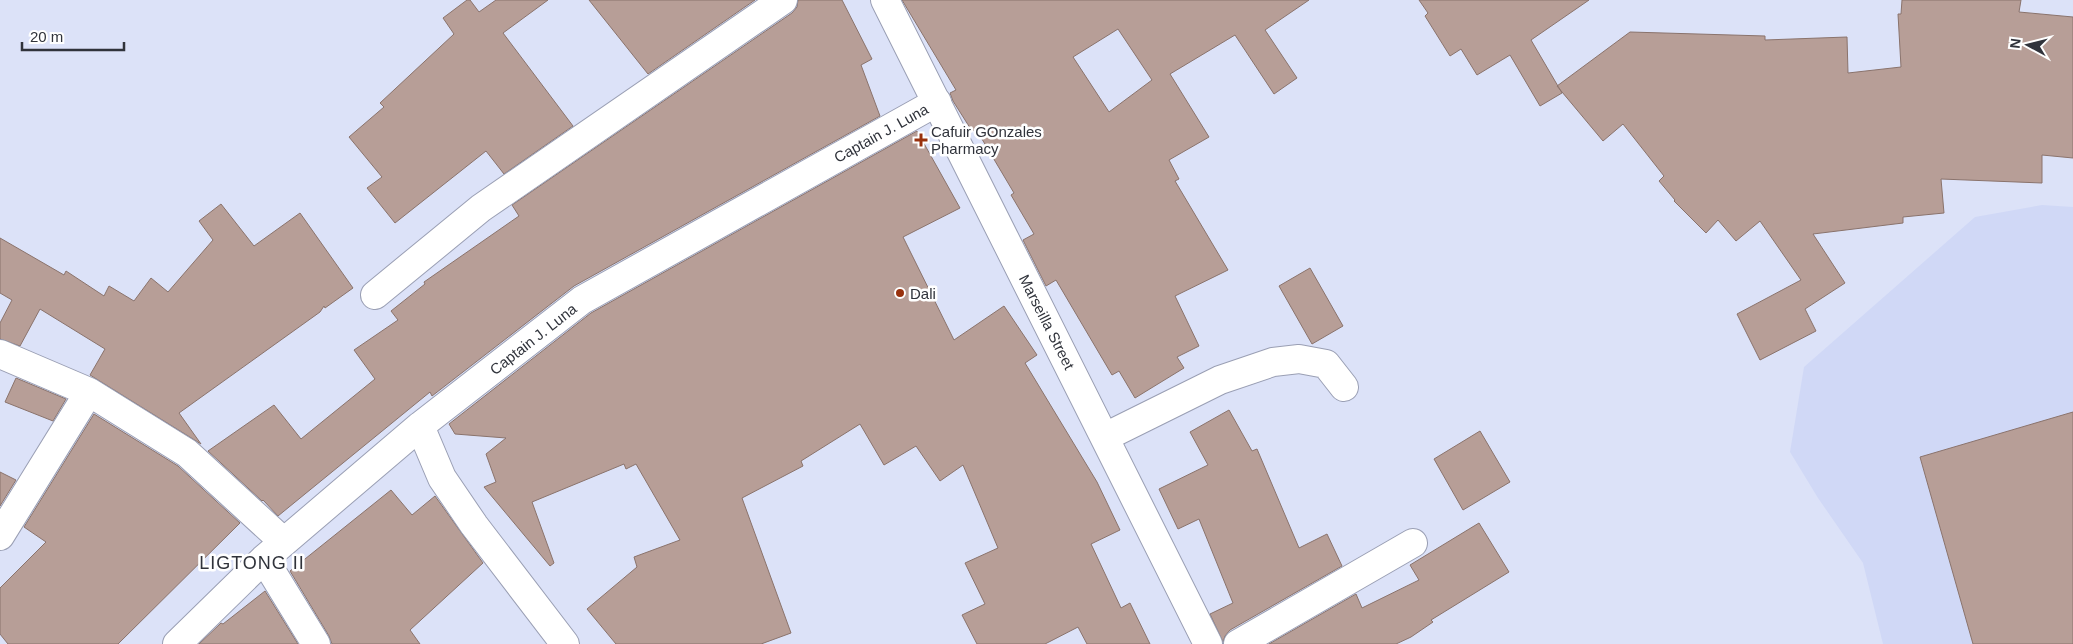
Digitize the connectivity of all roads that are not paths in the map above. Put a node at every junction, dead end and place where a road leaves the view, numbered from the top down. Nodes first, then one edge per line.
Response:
1 (783, 0) edge
2 (885, 0) edge
3 (937, 102) junction
4 (375, 295) dead end
5 (0, 354) edge
6 (1344, 387) dead end
7 (89, 392) junction
8 (420, 426) junction
9 (1105, 437) junction
10 (0, 536) edge
11 (1412, 543) dead end
12 (274, 550) junction
13 (177, 644) edge
14 (316, 644) edge
15 (566, 644) edge
16 (1208, 644) edge
17 (1238, 644) edge

1 - 4 street
2 - 3 street, Marseilla Street
3 - 8 street, Captain J. Luna
3 - 9 street, Marseilla Street
5 - 7 street
6 - 9 street
7 - 10 street
7 - 12 street
8 - 12 street, Captain J. Luna
8 - 15 street
9 - 16 street, Marseilla Street
11 - 17 street
12 - 13 street, Captain J. Luna
12 - 14 street

